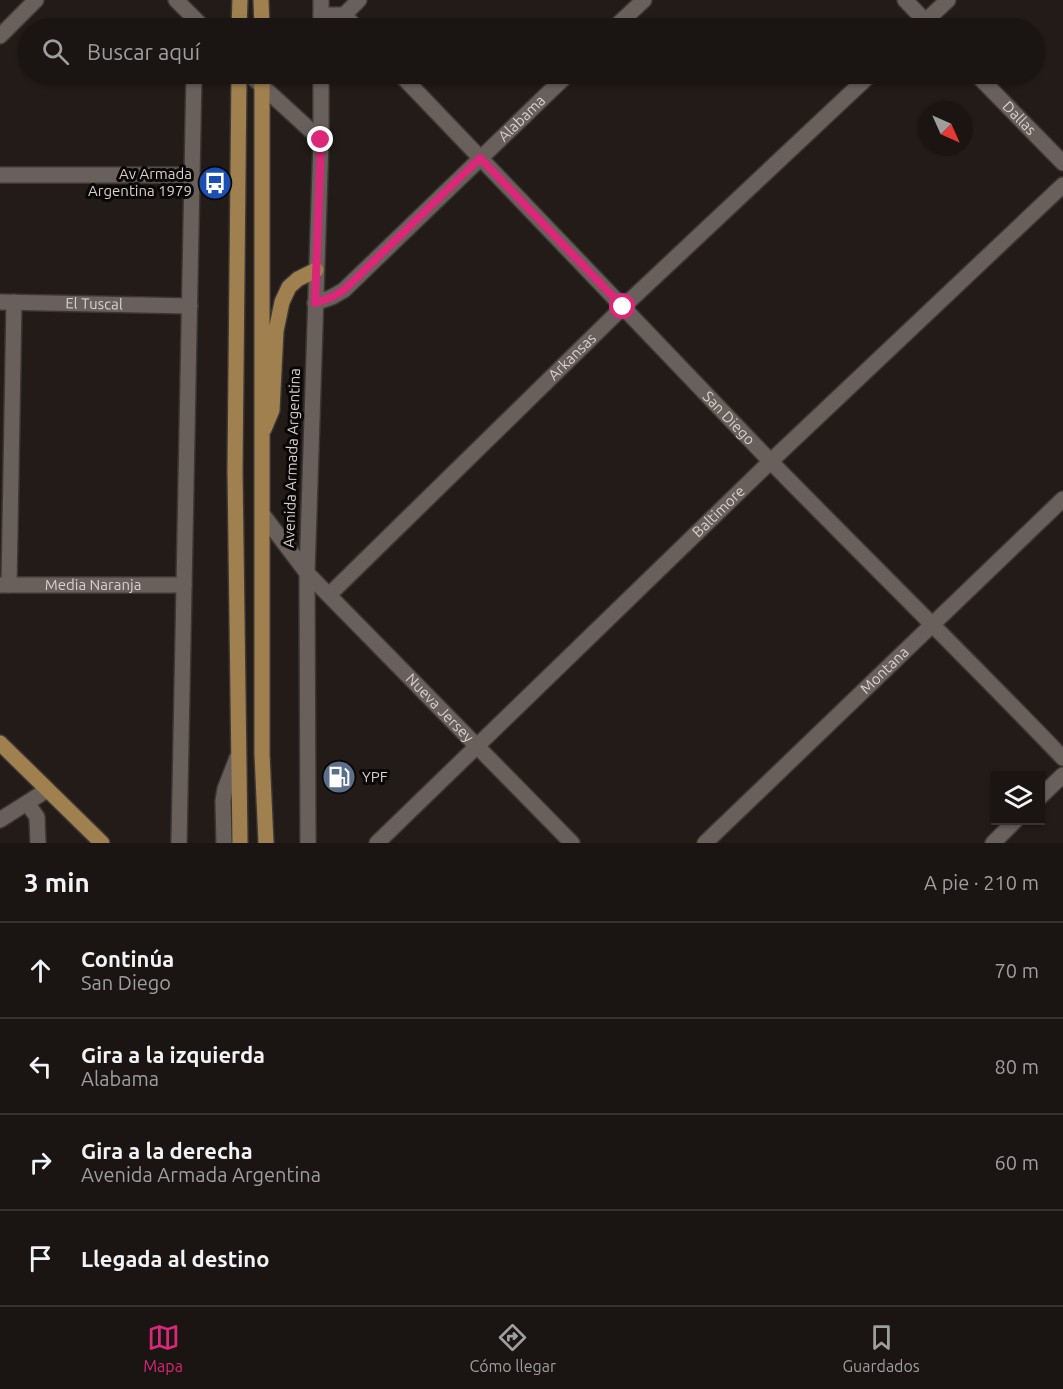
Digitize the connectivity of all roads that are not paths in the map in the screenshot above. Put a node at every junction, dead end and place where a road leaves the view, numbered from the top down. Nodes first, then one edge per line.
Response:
1 (36, 0) edge
2 (176, 0) edge
3 (195, 0) edge
4 (240, 0) edge
5 (261, 0) edge
6 (359, 0) edge
7 (644, 0) edge
8 (905, 0) edge
9 (948, 0) edge
10 (321, 15) edge
11 (344, 15) junction
12 (191, 18) edge
13 (197, 18) edge
14 (239, 18) edge
15 (262, 18) edge
16 (347, 18) edge
17 (625, 18) edge
18 (919, 18) edge
19 (932, 18) edge
20 (0, 36) edge
21 (194, 84) edge
22 (239, 84) edge
23 (262, 84) edge
24 (266, 84) edge
25 (321, 84) edge
26 (410, 84) edge
27 (558, 84) edge
28 (859, 84) edge
29 (986, 84) edge
30 (321, 140) junction
31 (480, 158) junction
32 (1063, 163) edge
33 (0, 175) edge
34 (191, 175) junction
35 (1063, 185) edge
36 (316, 270) junction
37 (7, 302) edge
38 (315, 303) junction
39 (190, 306) junction
40 (623, 307) junction
41 (262, 434) junction
42 (771, 462) junction
43 (1063, 499) edge
44 (263, 515) junction
45 (307, 573) junction
46 (4, 585) edge
47 (184, 585) junction
48 (330, 594) junction
49 (933, 625) junction
50 (0, 743) edge
51 (478, 745) junction
52 (237, 758) junction
53 (1063, 758) edge
54 (1063, 776) edge
55 (47, 790) junction
56 (1045, 793) edge
57 (27, 803) junction
58 (0, 820) edge
59 (1011, 825) edge
60 (38, 843) edge
61 (102, 843) edge
62 (179, 843) edge
63 (224, 843) edge
64 (240, 843) edge
65 (266, 843) edge
66 (308, 843) edge
67 (377, 843) edge
68 (572, 843) edge
69 (705, 843) edge
70 (993, 843) edge

1 - 20 street
2 - 12 street
3 - 13 street
4 - 14 main road
5 - 15 main road
6 - 11 street
7 - 17 street
8 - 18 street
9 - 19 street
10 - 11 street
11 - 16 street
21 - 34 street
22 - 52 main road
23 - 41 main road, Avenida Armada Argentina
24 - 30 street
25 - 30 street, Avenida Armada Argentina
26 - 31 street, San Diego
27 - 31 street, Alabama
28 - 40 street, Arkansas
29 - 32 street, Dallas
30 - 36 street, Avenida Armada Argentina
31 - 38 street, Alabama
31 - 40 street, San Diego
33 - 34 street
34 - 39 street
35 - 42 street, Baltimore
36 - 38 street, Avenida Armada Argentina
36 - 41 main road
37 - 39 street, El Tuscal
37 - 46 street
38 - 45 street, Avenida Armada Argentina
39 - 47 street
40 - 42 street, San Diego
40 - 48 street, Arkansas
41 - 44 main road, Avenida Armada Argentina
42 - 49 street, San Diego
42 - 51 street, Baltimore
43 - 49 street, Montana
44 - 45 street, Nueva Jersey
44 - 65 main road, Avenida Armada Argentina
45 - 48 street, Nueva Jersey
45 - 66 street, Avenida Armada Argentina
46 - 47 street, Media Naranja
47 - 62 street
48 - 51 street, Nueva Jersey
49 - 53 street, San Diego
49 - 69 street, Montana
50 - 55 main road
51 - 67 street, Baltimore
51 - 68 street, Nueva Jersey
52 - 63 street
52 - 64 main road
54 - 56 street
55 - 57 street
55 - 61 main road
57 - 58 street
57 - 60 street
59 - 70 street

